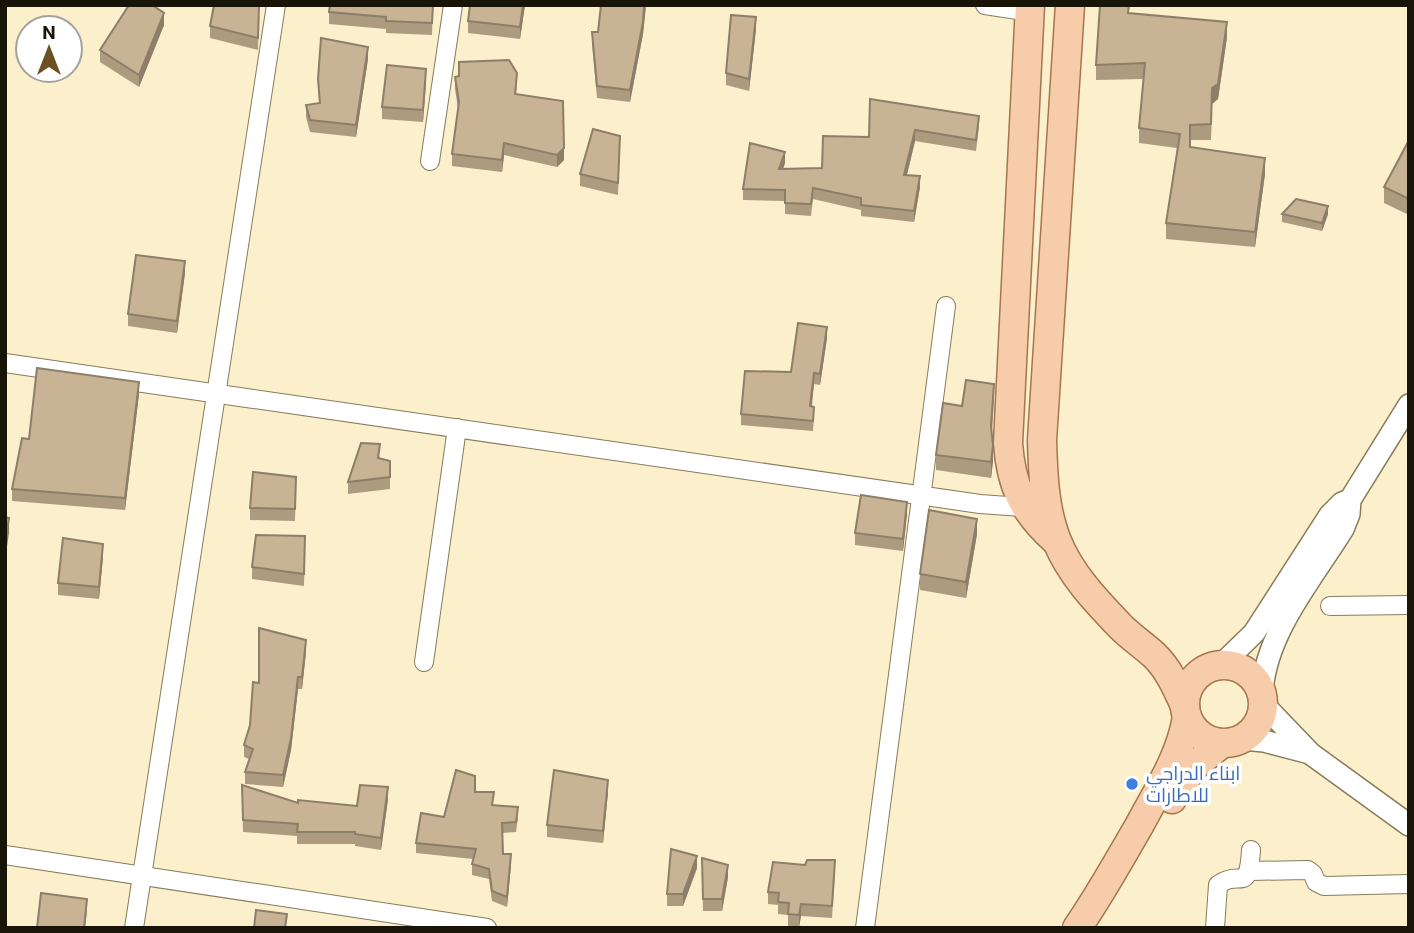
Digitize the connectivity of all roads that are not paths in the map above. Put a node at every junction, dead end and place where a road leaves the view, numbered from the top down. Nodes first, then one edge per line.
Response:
1 (256, 5) edge
2 (453, 5) edge
3 (985, 5) edge
4 (1070, 5) edge
5 (276, 7) edge
6 (1030, 9) edge
7 (430, 162) dead end
8 (946, 306) dead end
9 (5, 363) edge
10 (216, 393) junction
11 (1409, 405) edge
12 (457, 428) junction
13 (921, 496) junction
14 (1350, 500) junction
15 (1036, 507) junction
16 (1409, 604) edge
17 (1330, 606) dead end
18 (1156, 657) junction
19 (424, 662) dead end
20 (1214, 667) junction
21 (1263, 699) junction
22 (1186, 712) junction
23 (1232, 741) junction
24 (1311, 754) junction
25 (1409, 825) edge
26 (1251, 850) dead end
27 (5, 855) edge
28 (1250, 871) junction
29 (142, 876) junction
30 (1409, 884) edge
31 (134, 928) edge
32 (487, 928) edge
33 (864, 928) edge
34 (1077, 928) edge
35 (1096, 928) edge
36 (1215, 928) edge

1 - 5 street
2 - 7 street
3 - 6 street
4 - 15 main road
5 - 10 street
6 - 15 main road
8 - 13 street
9 - 10 street
10 - 12 street
10 - 29 street
11 - 14 street
12 - 13 street
12 - 19 street
13 - 15 street
13 - 33 street
14 - 20 street
14 - 21 street
15 - 18 main road
16 - 17 street
18 - 20 main road
18 - 22 main road
20 - 21 main road
20 - 22 main road
21 - 23 main road
21 - 24 street
22 - 23 main road
22 - 34 main road
23 - 24 street
23 - 35 main road
24 - 25 street
26 - 28 street
27 - 29 street
28 - 30 street
28 - 36 street
29 - 31 street
29 - 32 street

